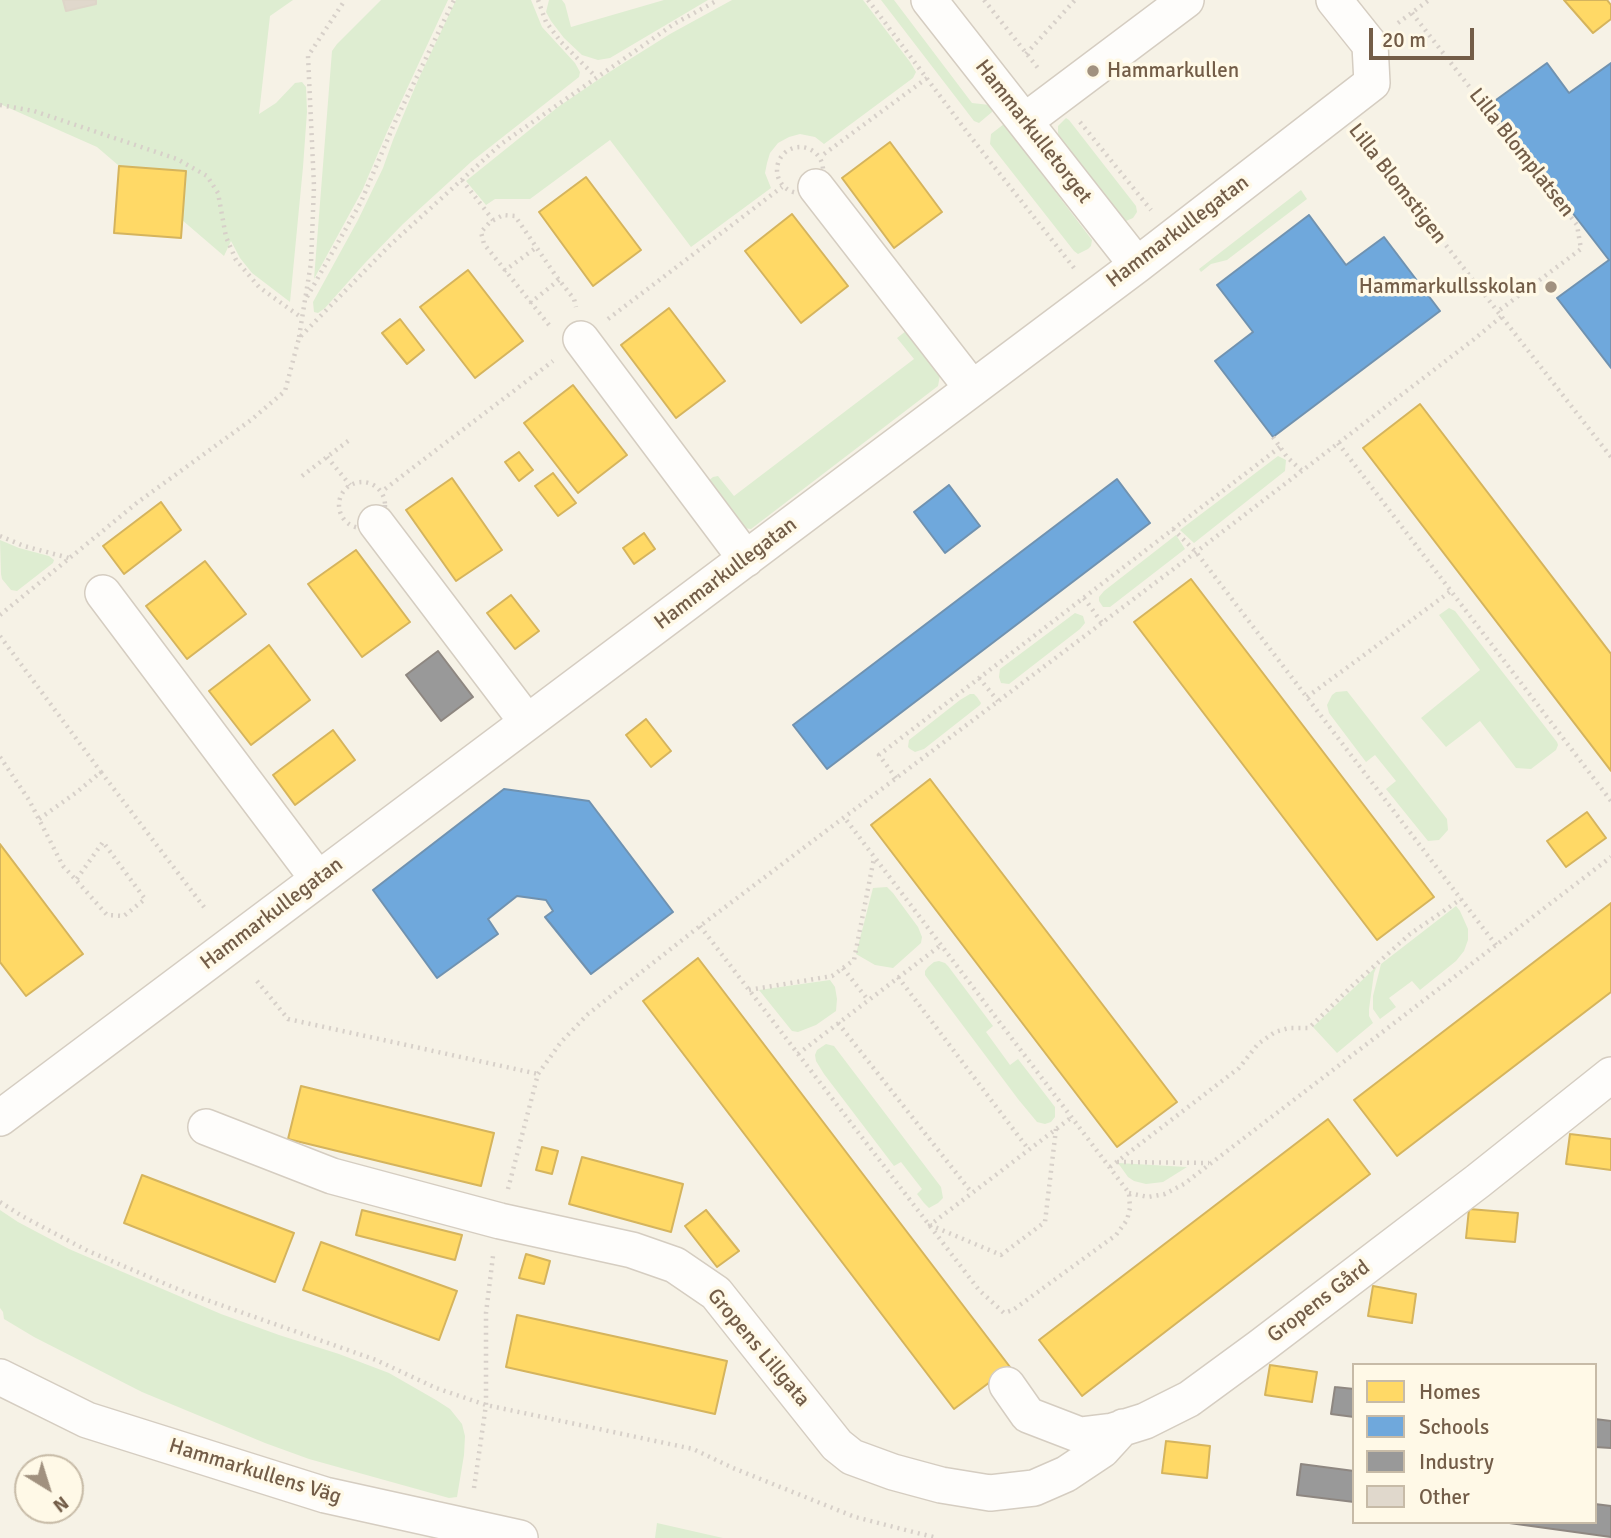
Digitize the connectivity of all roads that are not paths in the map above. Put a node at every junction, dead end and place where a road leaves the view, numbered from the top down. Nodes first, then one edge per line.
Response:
1 (929, 0) edge
2 (1186, 0) edge
3 (1334, 0) edge
4 (1024, 121) junction
5 (818, 172) road end
6 (1137, 265) junction
7 (577, 333) road end
8 (972, 388) junction
9 (376, 523) dead end
10 (746, 559) junction
11 (103, 593) dead end
12 (527, 722) junction
13 (318, 879) junction
14 (1611, 1075) edge
15 (0, 1118) edge
16 (206, 1127) dead end
17 (0, 1377) edge
18 (1007, 1385) dead end
19 (1123, 1427) junction
20 (520, 1538) edge

1 - 4 street, Hammarkulletorget
2 - 4 street
3 - 6 street, Hammarkullegatan
4 - 6 street, Hammarkulletorget
5 - 8 street
6 - 8 street, Hammarkullegatan
7 - 10 street
8 - 10 street, Hammarkullegatan
9 - 12 street
10 - 12 street, Hammarkullegatan
11 - 13 street
12 - 13 street, Hammarkullegatan
13 - 15 street, Hammarkullegatan
14 - 19 street, Gropens Gård
16 - 19 street, Gropens Lillgata
17 - 20 street, Hammarkullens Väg
18 - 19 street, Gropens Gård

